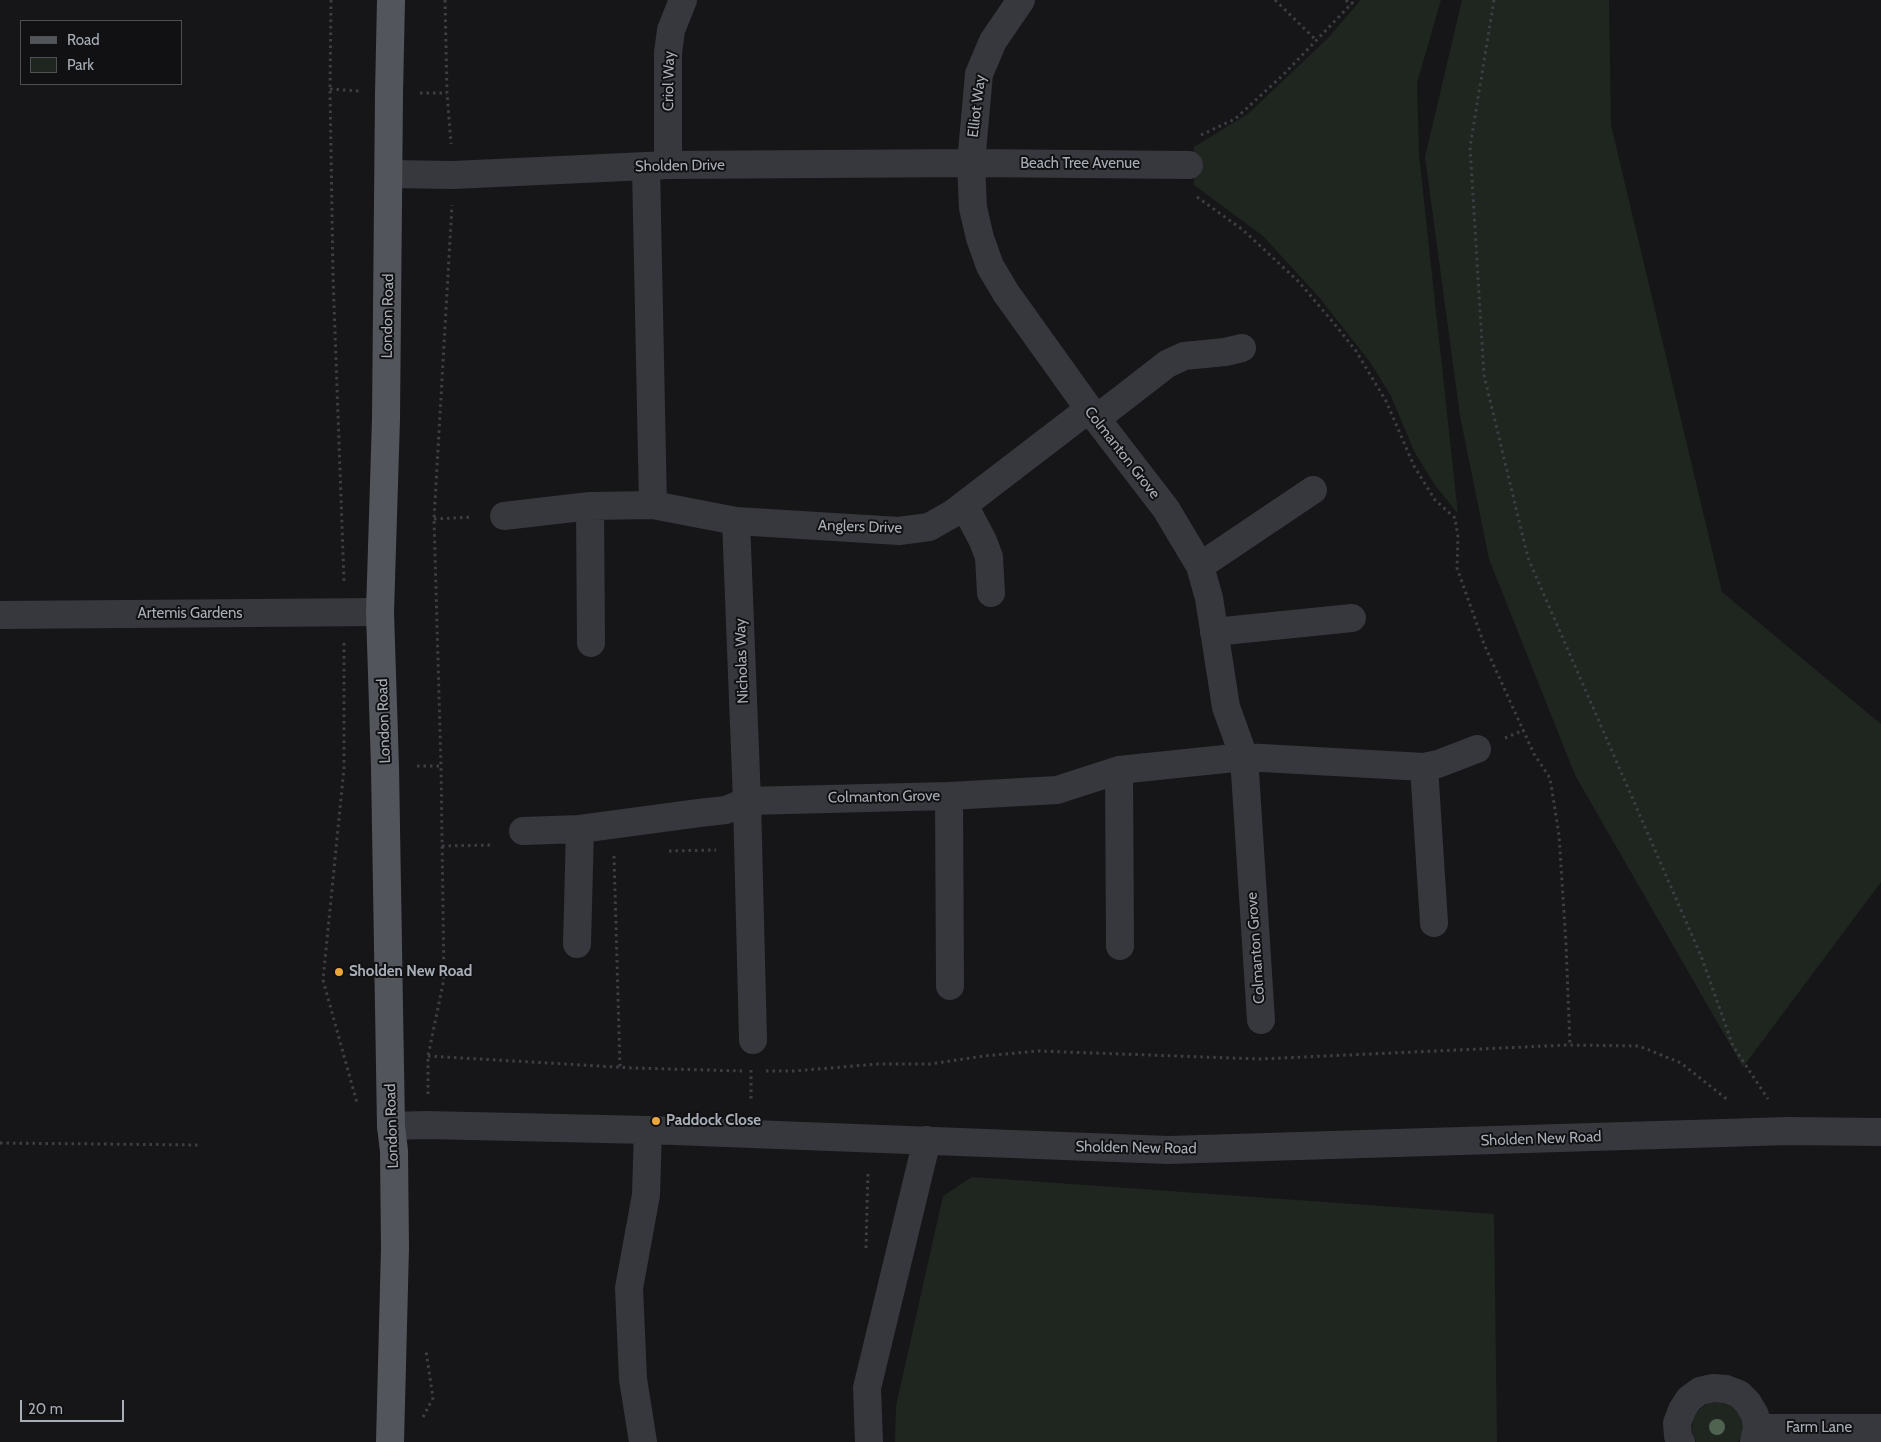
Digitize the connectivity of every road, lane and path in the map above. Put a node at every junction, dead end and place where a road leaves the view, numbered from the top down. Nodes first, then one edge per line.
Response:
1 (331, 0) edge
2 (391, 0) edge
3 (446, 0) edge
4 (683, 0) edge
5 (1021, 0) edge
6 (1275, 0) edge
7 (1346, 0) edge
8 (1355, 0) edge
9 (1494, 0) edge
10 (1351, 5) junction
11 (1317, 41) junction
12 (971, 163) junction
13 (1189, 165) junction
14 (657, 166) junction
15 (390, 174) junction
16 (454, 175) junction
17 (1242, 348) dead end
18 (1092, 414) junction
19 (1313, 490) dead end
20 (653, 505) junction
21 (964, 505) junction
22 (590, 506) junction
23 (504, 516) joint
24 (434, 519) junction
25 (736, 522) junction
26 (1200, 566) junction
27 (991, 593) dead end
28 (380, 612) junction
29 (344, 613) junction
30 (0, 615) edge
31 (1352, 618) dead end
32 (1214, 632) junction
33 (591, 643) dead end
34 (1476, 750) dead end
35 (1244, 757) junction
36 (1424, 767) junction
37 (1120, 770) junction
38 (949, 796) junction
39 (748, 801) junction
40 (580, 829) junction
41 (523, 831) joint
42 (442, 846) junction
43 (748, 850) junction
44 (614, 852) dead end
45 (662, 852) dead end
46 (1434, 923) dead end
47 (577, 944) dead end
48 (1120, 946) dead end
49 (950, 986) dead end
50 (1261, 1020) dead end
51 (754, 1040) joint
52 (1570, 1045) junction
53 (428, 1056) junction
54 (620, 1067) junction
55 (751, 1070) junction
56 (428, 1098) dead end
57 (390, 1126) junction
58 (648, 1130) junction
59 (1777, 1132) junction
60 (1881, 1132) edge
61 (752, 1134) junction
62 (927, 1140) junction
63 (0, 1143) edge
64 (200, 1145) dead end
65 (1881, 1428) edge
66 (1755, 1435) edge
67 (390, 1442) edge
68 (643, 1442) edge
69 (869, 1442) edge
70 (1681, 1442) edge

1 - 29 path
2 - 15 main road, London Road
3 - 16 path
4 - 14 street, Criol Way
5 - 12 street, Elliot Way
6 - 11 path
7 - 10 path
8 - 10 path
9 - 59 path
10 - 11 path
11 - 13 path
12 - 13 street, Beach Tree Avenue
12 - 14 street, Sholden Drive
12 - 18 street, Colmanton Grove
13 - 52 path
14 - 16 street, Sholden Drive
14 - 20 street
15 - 16 street, Sholden Drive
15 - 28 main road, London Road
16 - 24 path
17 - 18 street, Anglers Drive
18 - 21 street, Anglers Drive
18 - 26 street, Colmanton Grove
19 - 26 street
20 - 22 street, Anglers Drive
20 - 25 street, Anglers Drive
21 - 25 street, Anglers Drive
21 - 27 street
22 - 23 street, Anglers Drive
22 - 33 street
23 - 24 path
24 - 42 path
25 - 39 street, Nicholas Way
26 - 32 street, Colmanton Grove
28 - 29 street, Artemis Gardens
28 - 57 main road, London Road
29 - 30 street, Artemis Gardens
29 - 57 path
31 - 32 street
32 - 35 street, Colmanton Grove
34 - 36 street, Colmanton Grove
35 - 36 street, Colmanton Grove
35 - 37 street, Colmanton Grove
35 - 50 street, Colmanton Grove
36 - 46 street
37 - 38 street, Colmanton Grove
37 - 48 street
38 - 39 street, Colmanton Grove
38 - 49 street
39 - 40 street, Colmanton Grove
39 - 43 street, Nicholas Way
40 - 41 street, Colmanton Grove
40 - 47 street
41 - 42 path
42 - 53 path
43 - 45 path
43 - 51 street, Nicholas Way
44 - 54 path
51 - 55 path
52 - 55 path
52 - 59 path
53 - 54 path
53 - 56 path
54 - 55 path
55 - 61 path
57 - 58 street, Sholden New Road
57 - 67 main road, London Road
58 - 61 street, Sholden New Road
58 - 68 street
59 - 60 street, Sholden New Road
59 - 62 street, Sholden New Road
61 - 62 street, Sholden New Road
62 - 69 street
63 - 64 path
65 - 66 street, Farm Lane
66 - 70 street, Farm Lane

